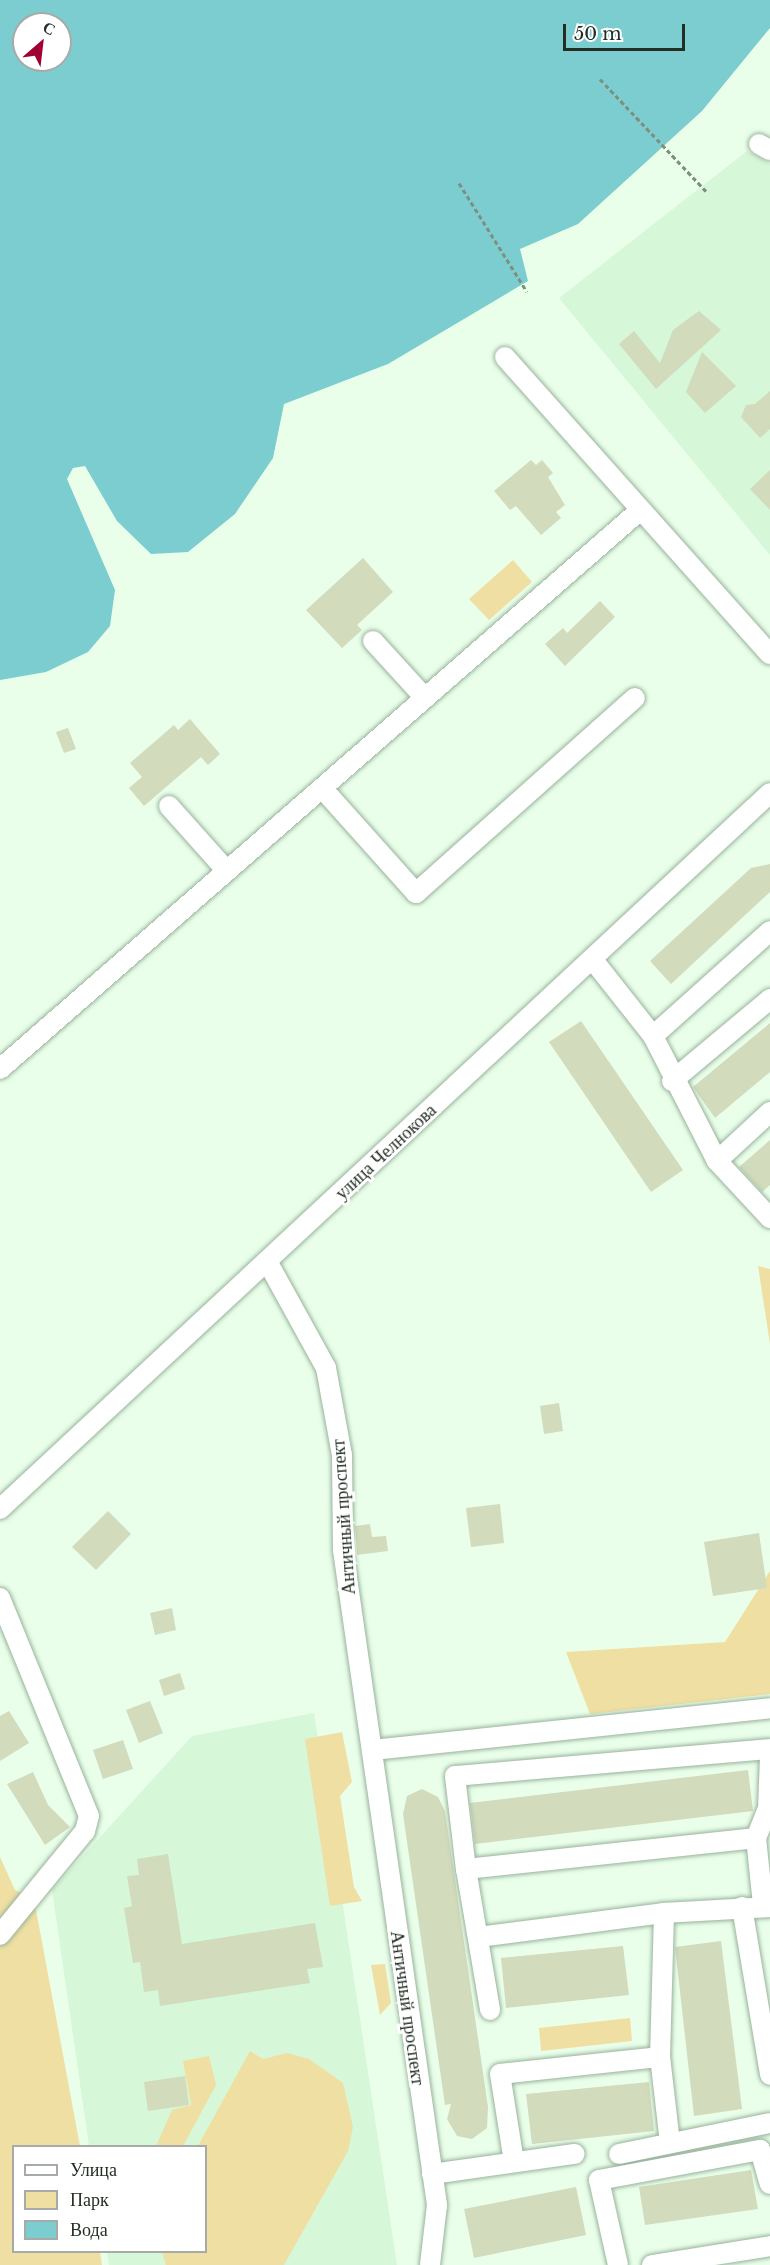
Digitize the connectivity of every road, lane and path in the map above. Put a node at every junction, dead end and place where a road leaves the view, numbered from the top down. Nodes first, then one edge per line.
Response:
1 (600, 79) dead end
2 (459, 183) dead end
3 (707, 192) dead end
4 (527, 292) dead end
5 (505, 357) dead end
6 (639, 512) junction
7 (374, 641) dead end
8 (770, 654) edge
9 (425, 698) junction
10 (635, 698) dead end
11 (322, 788) junction
12 (770, 792) edge
13 (169, 806) dead end
14 (227, 871) junction
15 (770, 932) edge
16 (593, 960) junction
17 (770, 999) edge
18 (653, 1036) junction
19 (0, 1069) edge
20 (672, 1081) junction
21 (770, 1112) edge
22 (717, 1161) junction
23 (770, 1218) edge
24 (267, 1261) junction
25 (0, 1509) edge
26 (0, 1598) edge
27 (770, 1708) edge
28 (770, 1749) edge
29 (373, 1750) junction
30 (770, 1757) edge
31 (756, 1838) junction
32 (466, 1869) junction
33 (766, 1906) edge
34 (742, 1907) junction
35 (664, 1913) junction
36 (0, 1935) edge
37 (479, 1937) junction
38 (490, 2010) dead end
39 (660, 2057) junction
40 (770, 2074) edge
41 (770, 2123) edge
42 (670, 2143) junction
43 (575, 2154) dead end
44 (619, 2154) dead end
45 (514, 2162) junction
46 (432, 2174) junction
47 (770, 2184) edge
48 (770, 2246) edge
49 (701, 2261) edge
50 (430, 2265) edge
51 (618, 2265) edge
52 (652, 2265) edge

1 - 3 path
2 - 4 path
5 - 6 street
6 - 8 street
6 - 9 street
7 - 9 street
9 - 11 street
10 - 11 street
11 - 14 street
12 - 16 street, улица Челнокова
13 - 14 street
14 - 19 street
15 - 18 street
16 - 18 street
16 - 24 street, улица Челнокова
17 - 20 street
18 - 20 street
20 - 22 street
21 - 22 street
22 - 23 street
24 - 25 street, улица Челнокова
24 - 29 street, Античный проспект
26 - 36 street
27 - 29 street
28 - 32 street
29 - 46 street, Античный проспект
30 - 31 street
31 - 32 street
31 - 33 street
32 - 37 street
33 - 34 street
34 - 35 street
34 - 40 street
35 - 37 street
35 - 39 street
37 - 38 street
39 - 42 street
39 - 45 street
41 - 42 street
42 - 44 street
43 - 45 street
45 - 46 street
46 - 50 street, Античный проспект
47 - 51 street
48 - 49 street
49 - 52 street

